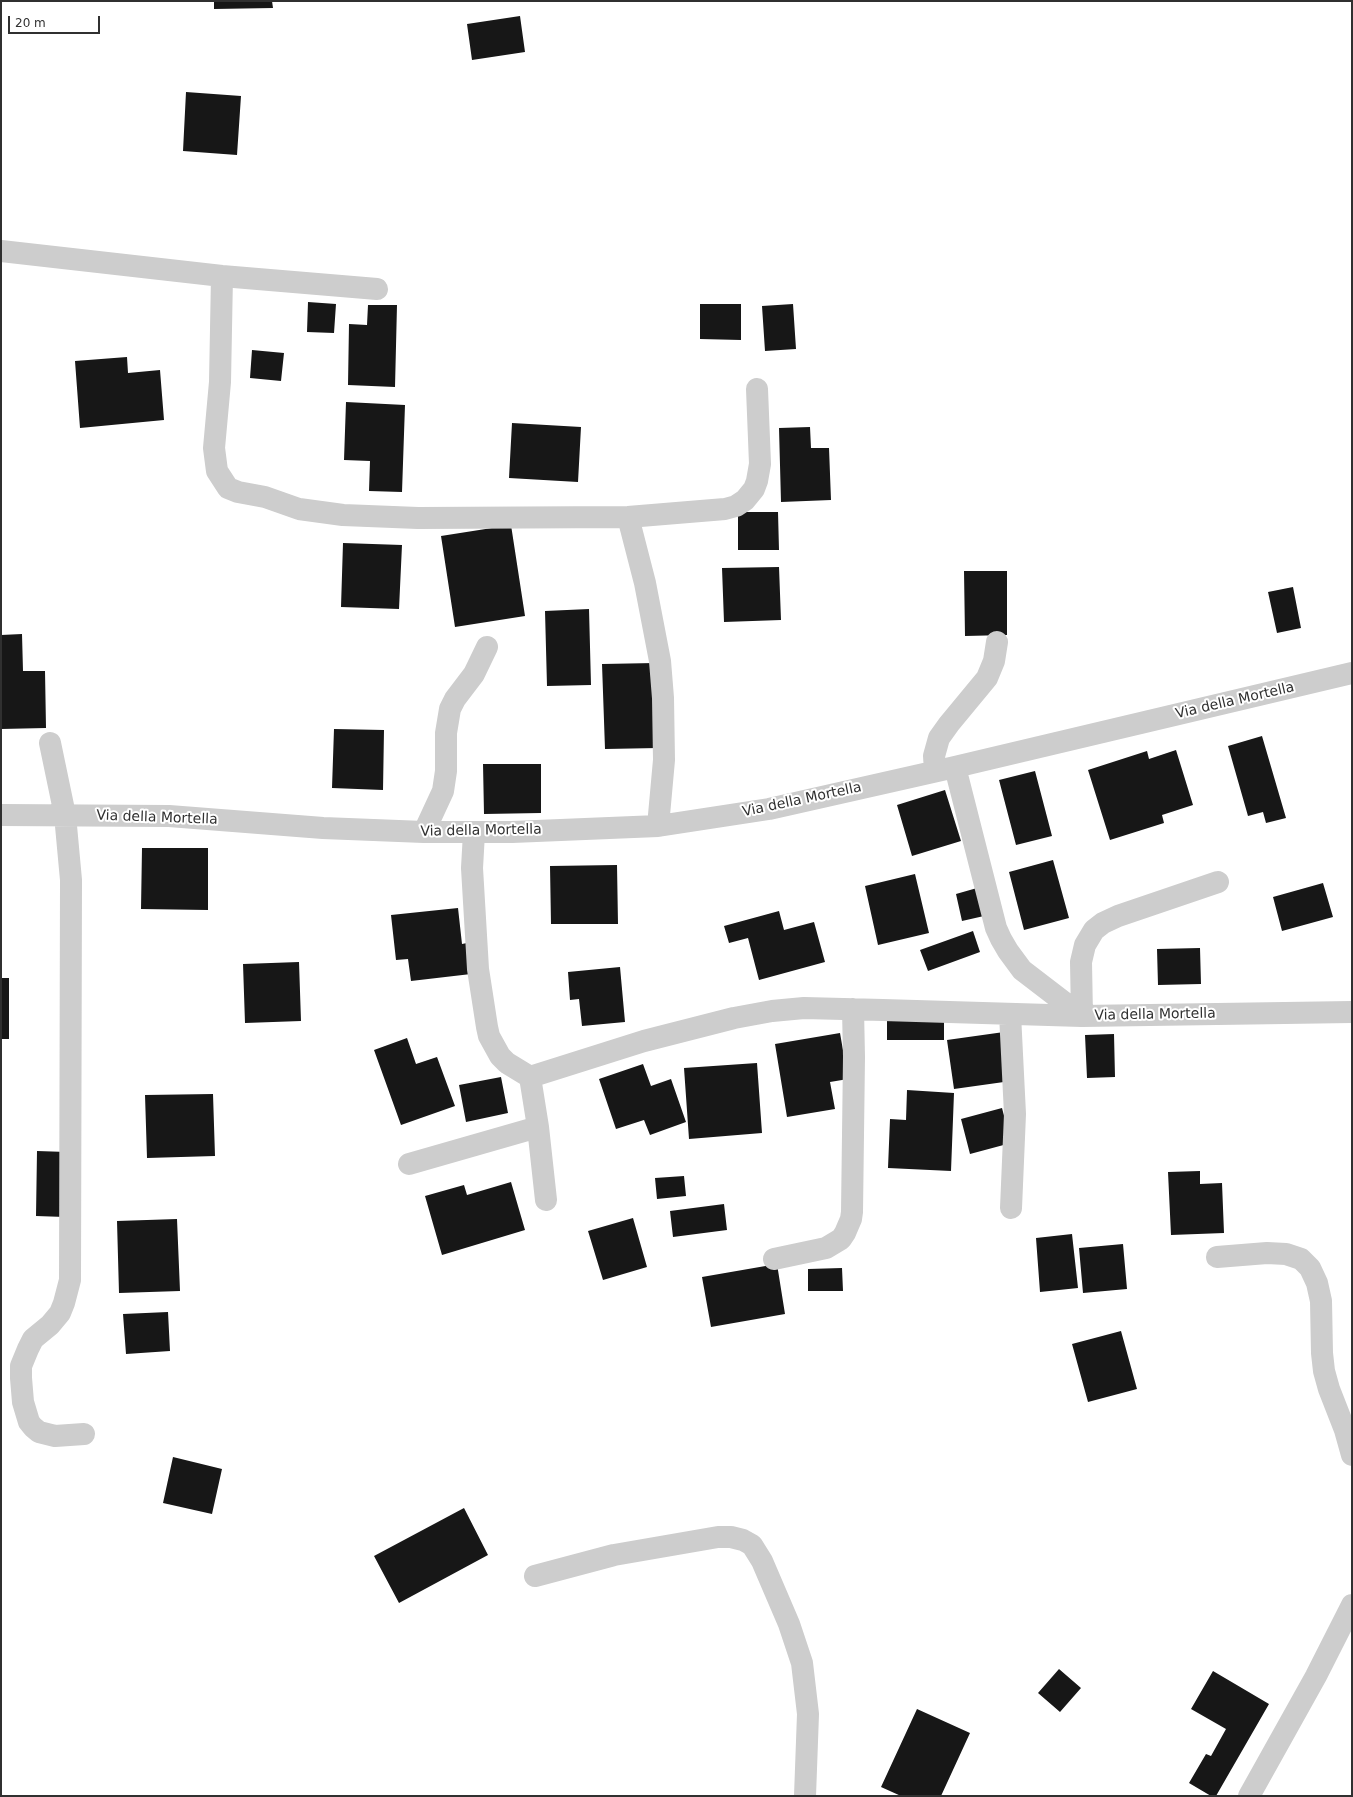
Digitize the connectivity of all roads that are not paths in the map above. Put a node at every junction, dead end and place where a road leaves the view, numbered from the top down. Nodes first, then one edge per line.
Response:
1 (1, 251) edge
2 (222, 276) junction
3 (377, 289) dead end
4 (757, 389) dead end
5 (628, 517) junction
6 (997, 642) dead end
7 (487, 647) dead end
8 (1352, 673) edge
9 (50, 743) dead end
10 (945, 769) junction
11 (1, 815) edge
12 (65, 816) junction
13 (658, 826) junction
14 (424, 832) junction
15 (474, 833) junction
16 (1218, 882) dead end
17 (853, 1009) junction
18 (1352, 1012) edge
19 (1010, 1014) junction
20 (1082, 1016) junction
21 (530, 1077) junction
22 (538, 1127) junction
23 (409, 1164) dead end
24 (546, 1200) dead end
25 (1011, 1208) dead end
26 (1217, 1257) dead end
27 (774, 1259) dead end
28 (84, 1434) dead end
29 (1352, 1455) edge
30 (535, 1576) dead end
31 (1352, 1604) edge
32 (805, 1796) edge
33 (1249, 1796) edge

1 - 2 street
2 - 3 street
2 - 5 street
4 - 5 street
5 - 13 street
6 - 10 street
7 - 14 street
8 - 10 street, Via della Mortella
9 - 12 street
10 - 13 street, Via della Mortella
10 - 20 street, Via della Mortella
11 - 12 street, Via della Mortella
12 - 14 street, Via della Mortella
12 - 28 street
13 - 15 street, Via della Mortella
14 - 15 street, Via della Mortella
15 - 21 street
16 - 20 street
17 - 19 street
17 - 21 street
17 - 27 street
18 - 20 street, Via della Mortella
19 - 20 street
19 - 25 street
21 - 22 street
22 - 23 street
22 - 24 street
26 - 29 street
30 - 32 street
31 - 33 street

